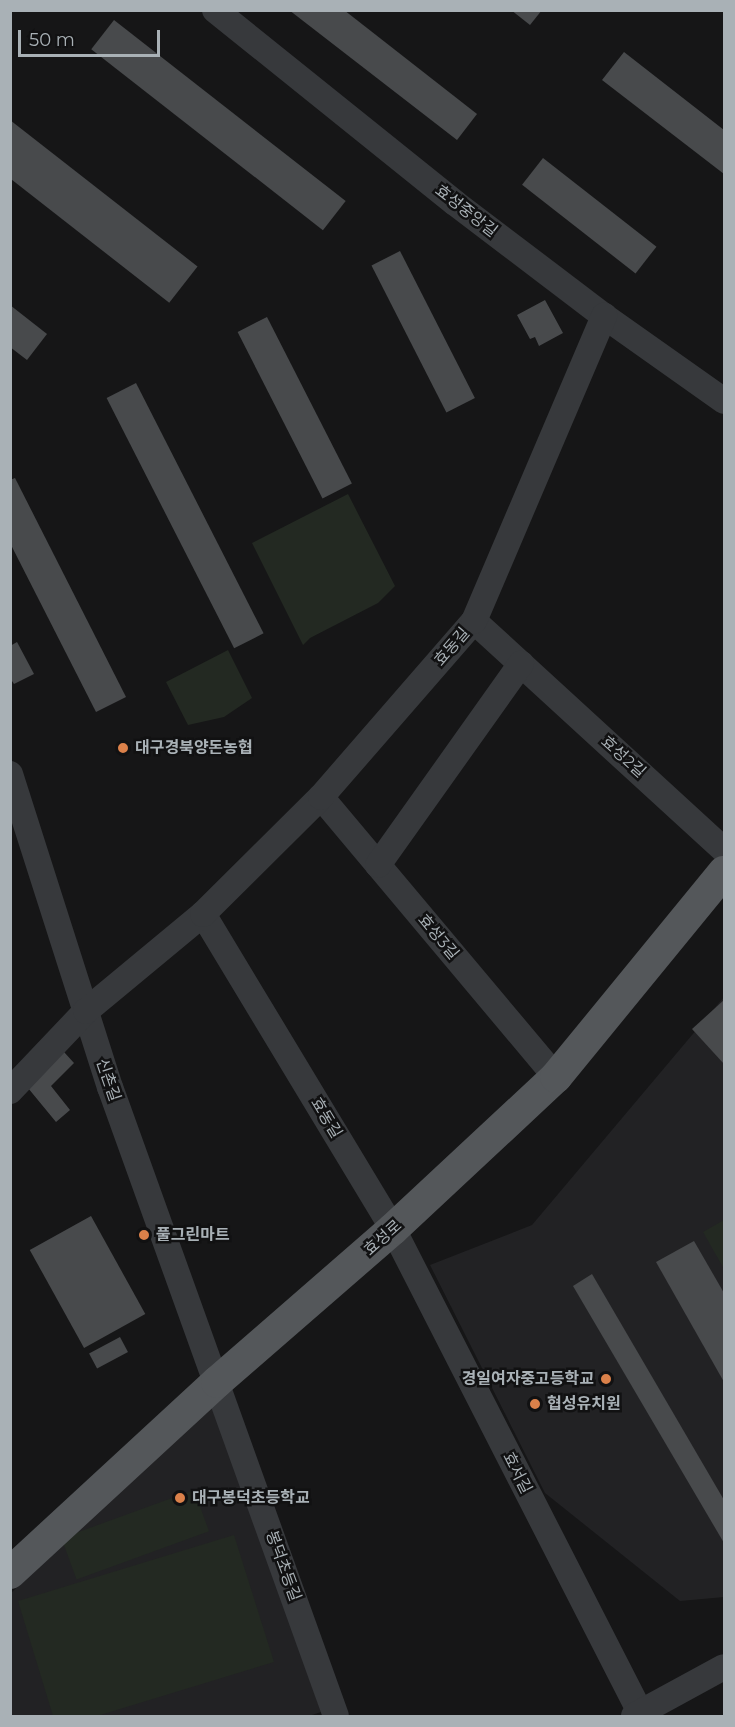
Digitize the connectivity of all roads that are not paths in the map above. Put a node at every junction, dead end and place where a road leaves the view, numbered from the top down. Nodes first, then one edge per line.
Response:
1 (215, 10) edge
2 (604, 316) junction
3 (724, 401) edge
4 (474, 621) junction
5 (521, 664) junction
6 (10, 774) edge
7 (321, 797) junction
8 (724, 850) edge
9 (378, 865) junction
10 (724, 872) edge
11 (203, 914) junction
12 (86, 1011) junction
13 (556, 1077) junction
14 (10, 1091) edge
15 (393, 1229) junction
16 (217, 1382) junction
17 (10, 1574) edge
18 (724, 1667) edge
19 (639, 1715) edge
20 (336, 1716) edge

1 - 2 street, 효성중앙길
2 - 3 street, 효성중앙길
2 - 4 street, 효동길
4 - 5 street, 효성2길
4 - 7 street, 효동길
5 - 8 street, 효성2길
5 - 9 street
6 - 12 street, 신촌길
7 - 9 street, 효성3길
7 - 11 street, 효동길
9 - 13 street, 효성3길
10 - 13 main road, 효성로
11 - 12 street, 효동길
11 - 15 street, 효동길
12 - 14 street, 효동길
12 - 16 street, 신촌길
13 - 15 main road, 효성로
15 - 16 main road, 효성로
15 - 19 street, 효서길
16 - 17 main road, 효성로
16 - 20 street, 봉덕초등길
18 - 19 street

